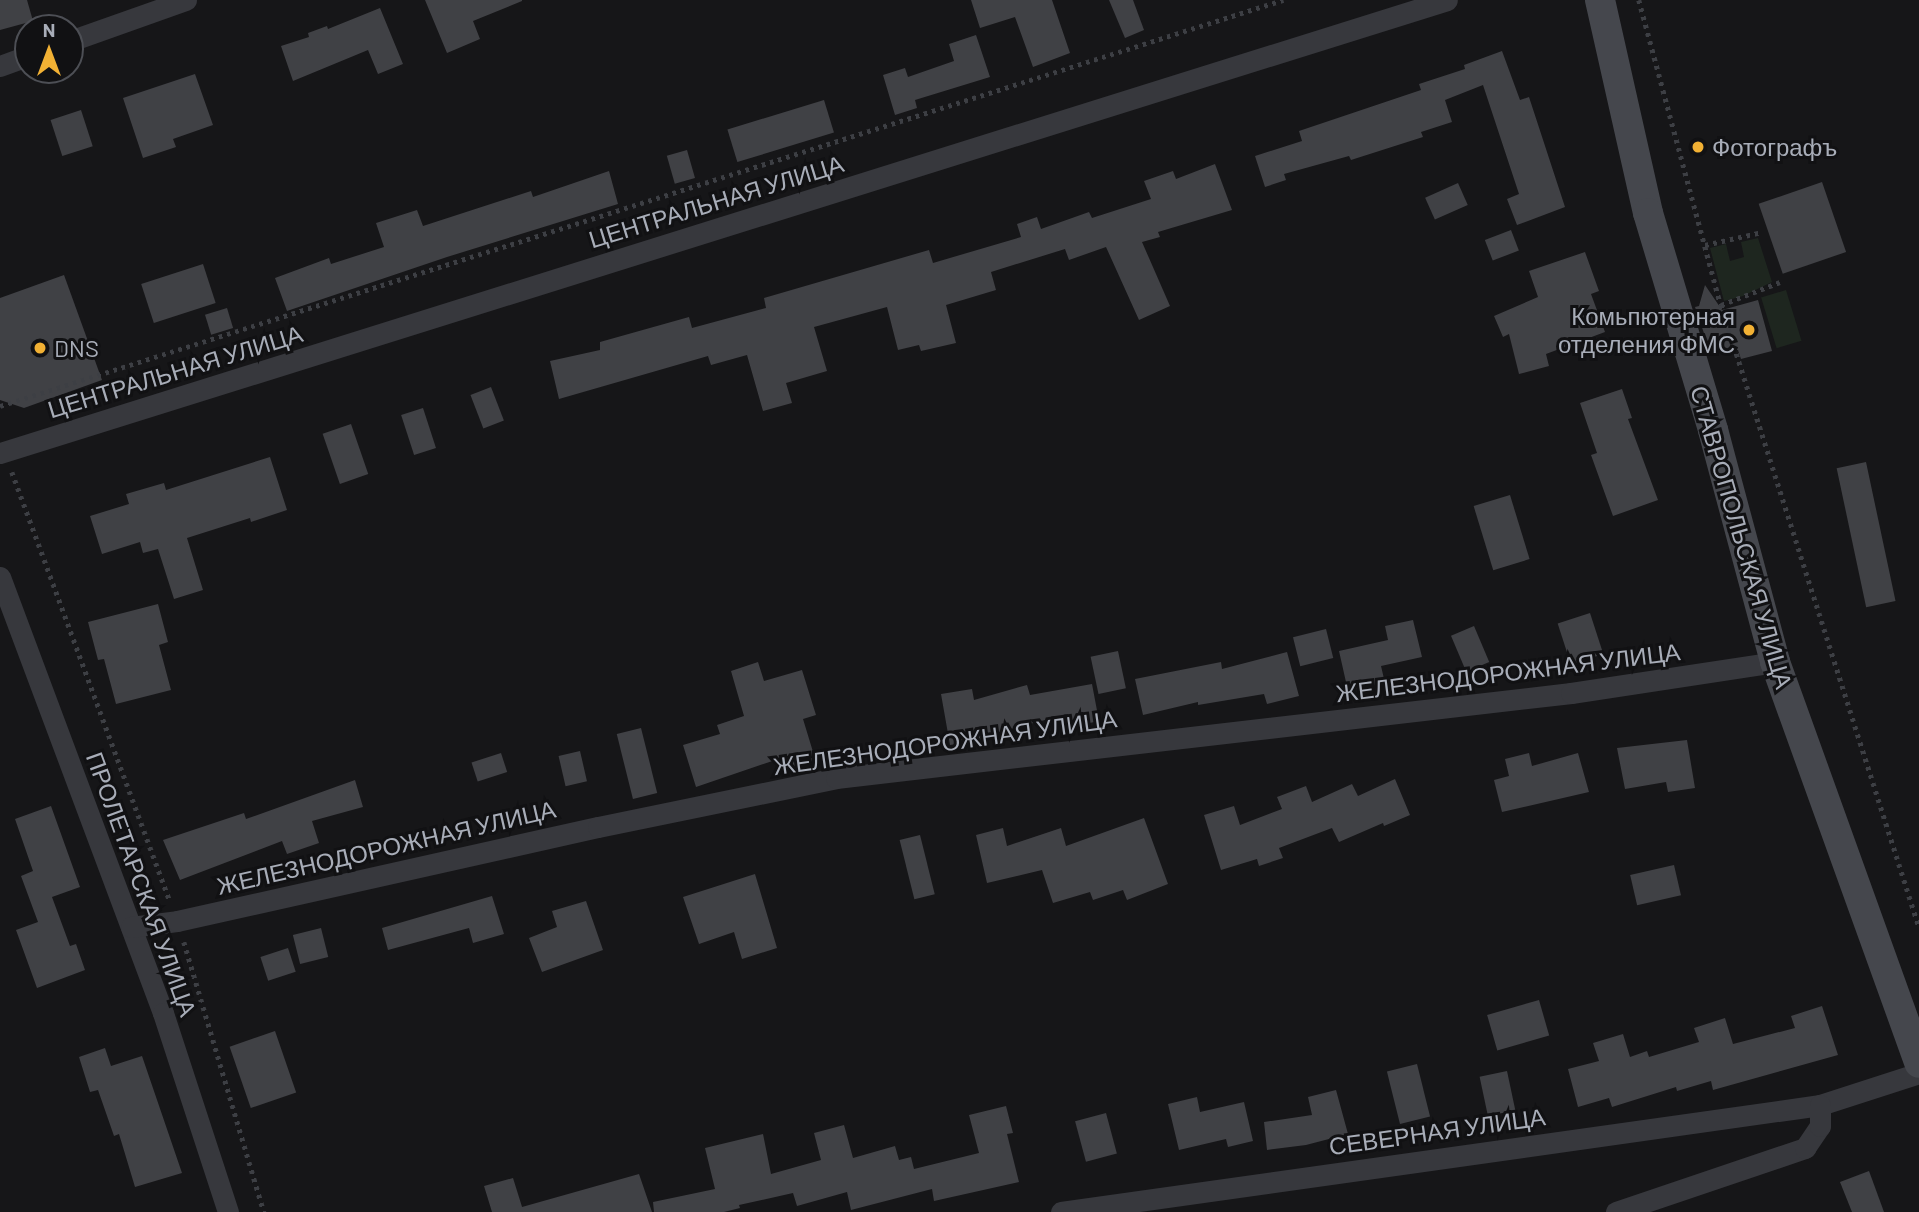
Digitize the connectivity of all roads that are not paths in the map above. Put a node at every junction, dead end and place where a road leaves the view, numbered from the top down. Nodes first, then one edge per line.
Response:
1 (186, 0) edge
2 (1447, 0) edge
3 (1600, 0) edge
4 (84, 36) edge
5 (2, 452) edge
6 (0, 577) edge
7 (1775, 662) junction
8 (131, 927) junction
9 (1919, 1063) edge
10 (1919, 1073) edge
11 (1820, 1105) junction
12 (228, 1212) edge
13 (1062, 1212) edge
14 (1616, 1212) edge

1 - 4 street
2 - 5 street, ЦЕНТРАЛЬНАЯ УЛИЦА
3 - 7 street, СТАВРОПОЛЬСКАЯ УЛИЦА
6 - 8 street, ПРОЛЕТАРСКАЯ УЛИЦА
7 - 8 street, ЖЕЛЕЗНОДОРОЖНАЯ УЛИЦА
7 - 9 street, СТАВРОПОЛЬСКАЯ УЛИЦА
8 - 12 street, ПРОЛЕТАРСКАЯ УЛИЦА
10 - 11 street, СЕВЕРНАЯ УЛИЦА
11 - 13 street, СЕВЕРНАЯ УЛИЦА
11 - 14 street

